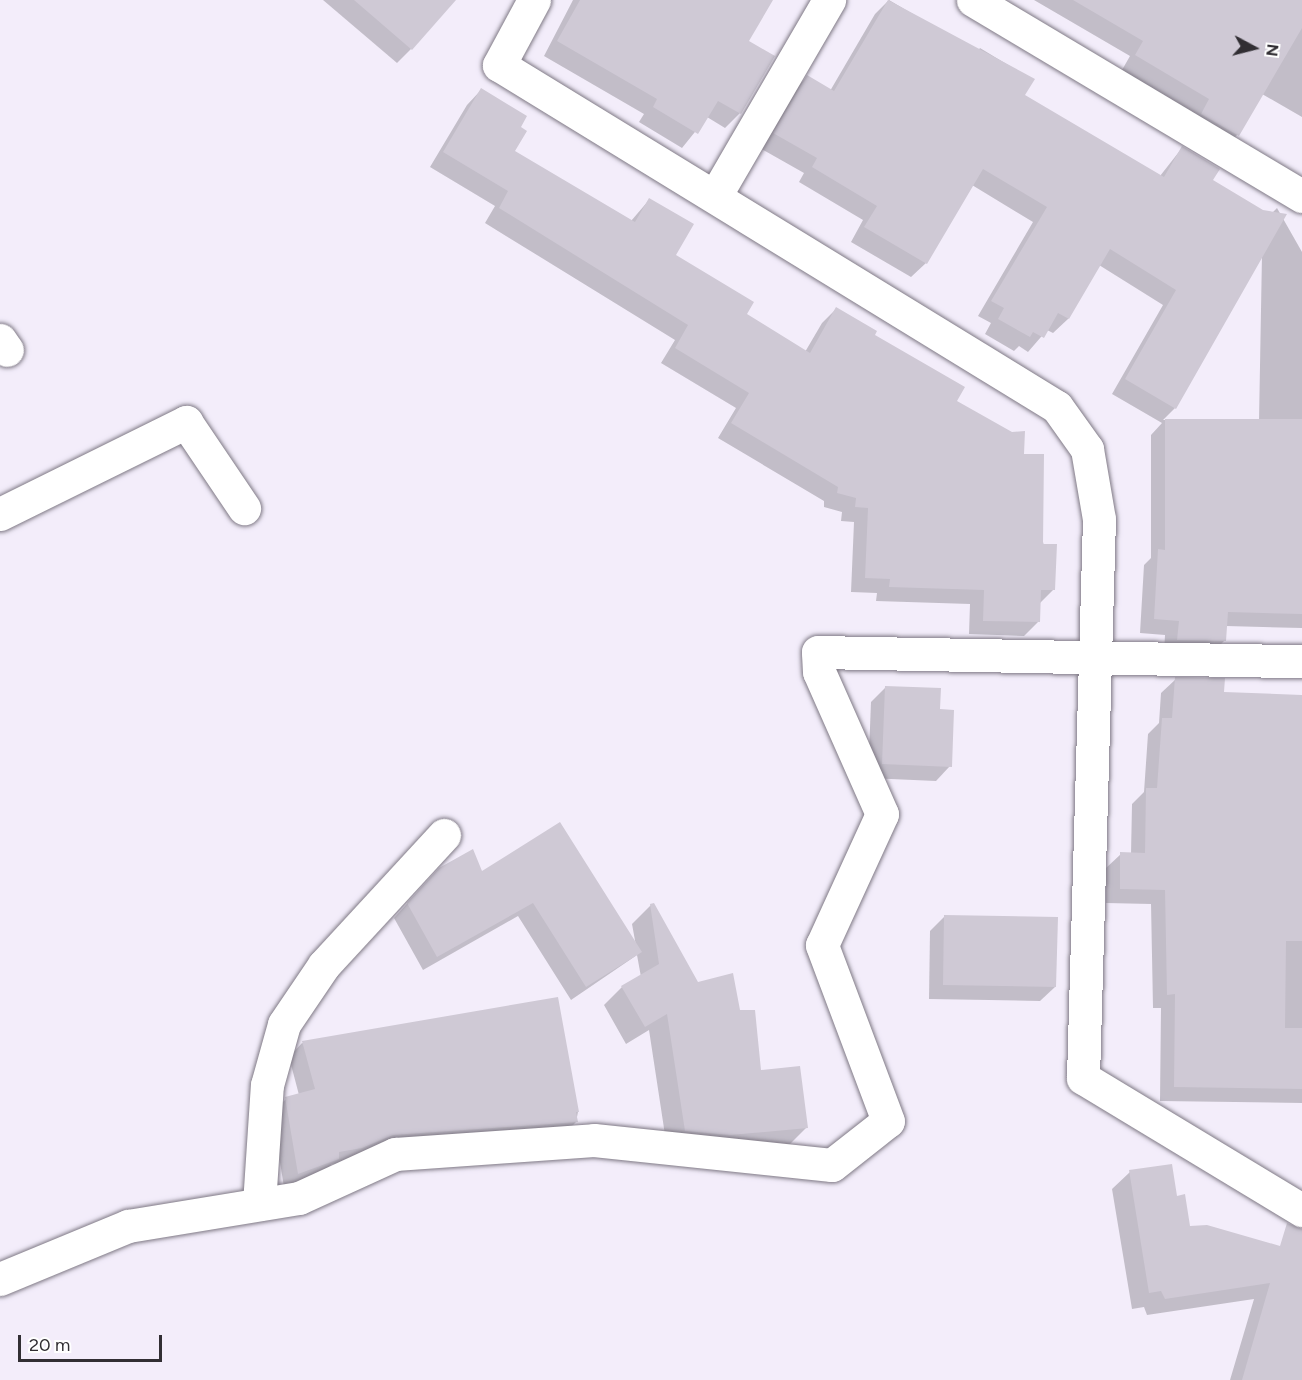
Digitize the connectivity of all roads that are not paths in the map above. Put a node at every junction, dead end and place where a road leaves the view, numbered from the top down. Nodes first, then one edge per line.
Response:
1 (534, 0) edge
2 (829, 0) edge
3 (973, 0) edge
4 (715, 196) junction
5 (1302, 196) edge
6 (244, 508) dead end
7 (0, 514) edge
8 (1095, 658) junction
9 (1302, 661) edge
10 (444, 835) dead end
11 (259, 1204) junction
12 (1302, 1210) edge
13 (0, 1279) edge

1 - 4 street
2 - 4 street
3 - 5 street
4 - 8 street
6 - 7 street
8 - 9 street
8 - 11 street
8 - 12 street
10 - 11 street
11 - 13 street

